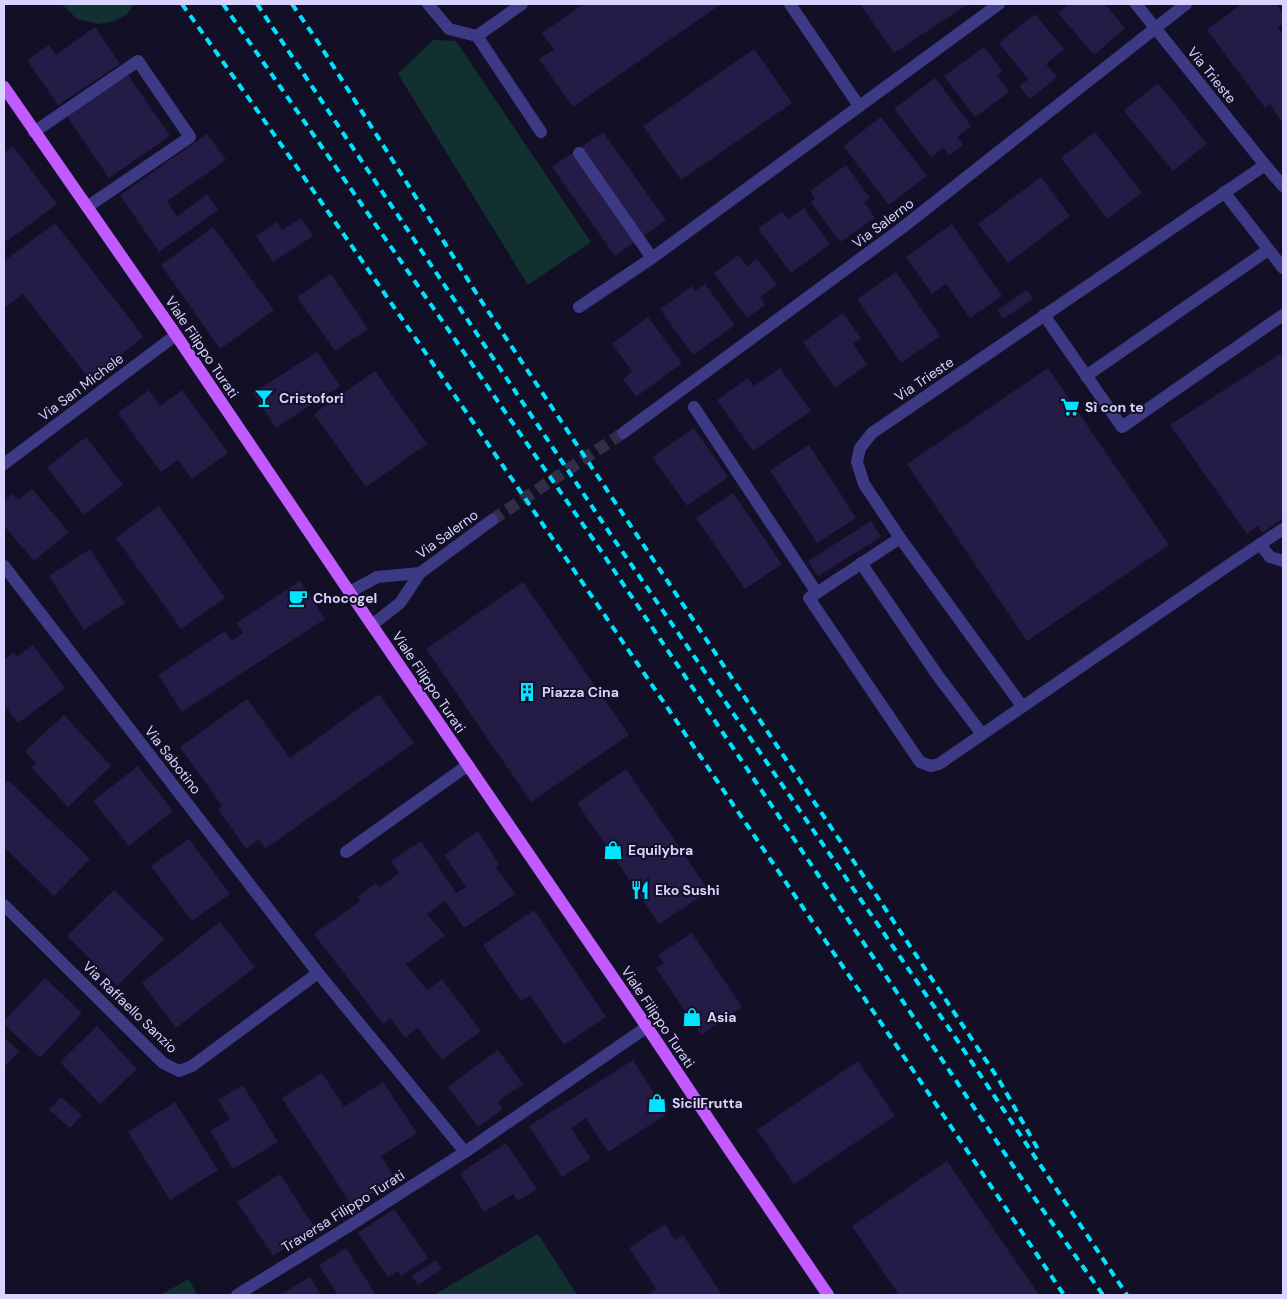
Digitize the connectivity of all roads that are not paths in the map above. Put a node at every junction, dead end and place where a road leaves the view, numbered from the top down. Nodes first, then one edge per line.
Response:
1 (428, 4) edge
2 (522, 4) edge
3 (790, 4) edge
4 (999, 4) edge
5 (1136, 4) edge
6 (1186, 4) edge
7 (1155, 28) junction
8 (477, 36) junction
9 (4, 88) edge
10 (859, 106) junction
11 (34, 132) junction
12 (541, 132) dead end
13 (580, 153) dead end
14 (1265, 165) junction
15 (1283, 184) edge
16 (1224, 192) junction
17 (87, 208) junction
18 (1268, 250) junction
19 (652, 258) junction
20 (1283, 268) edge
21 (579, 307) dead end
22 (1044, 315) junction
23 (1283, 315) edge
24 (176, 335) junction
25 (1086, 376) junction
26 (694, 407) dead end
27 (622, 433) tunnel mouth
28 (4, 464) edge
29 (492, 520) tunnel mouth
30 (1283, 529) edge
31 (900, 538) junction
32 (1260, 544) junction
33 (1283, 561) edge
34 (861, 564) junction
35 (4, 566) edge
36 (420, 573) junction
37 (350, 592) junction
38 (817, 593) junction
39 (372, 625) junction
40 (1022, 706) junction
41 (982, 734) junction
42 (468, 765) junction
43 (346, 852) dead end
44 (4, 905) edge
45 (318, 973) junction
46 (647, 1027) junction
47 (465, 1152) junction
48 (237, 1295) edge
49 (828, 1295) edge

1 - 8 street
2 - 8 street
3 - 10 street
4 - 10 street
5 - 7 street, Via Trieste
6 - 7 street, Via Salerno
7 - 14 street, Via Trieste
7 - 27 street, Via Salerno
8 - 12 street
9 - 11 main road, Viale Filippo Turati
10 - 19 street
11 - 17 main road, Viale Filippo Turati
11 - 17 street
13 - 19 street
14 - 15 street, Via Trieste
14 - 16 street, Via Trieste
16 - 18 street
16 - 22 street, Via Trieste
17 - 24 main road, Viale Filippo Turati
18 - 20 street
18 - 25 street
19 - 21 street
22 - 25 street
22 - 31 street, Via Trieste
23 - 25 street
24 - 28 street, Via San Michele
24 - 37 main road, Viale Filippo Turati
26 - 38 street
29 - 36 street, Via Salerno
30 - 32 street
31 - 34 street
31 - 40 street, Via Trieste
32 - 33 street
32 - 40 street
34 - 38 street
34 - 41 street
35 - 45 street, Via Sabotino
36 - 37 street, Via Salerno
36 - 39 street, Via Salerno
37 - 39 main road, Viale Filippo Turati
38 - 41 street
39 - 42 main road, Viale Filippo Turati
40 - 41 street
42 - 43 street
42 - 46 main road, Viale Filippo Turati
44 - 45 street, Via Raffaello Sanzio
45 - 47 street
46 - 47 street, Traversa Filippo Turati
46 - 49 main road, Viale Filippo Turati
47 - 48 street, Traversa Filippo Turati

